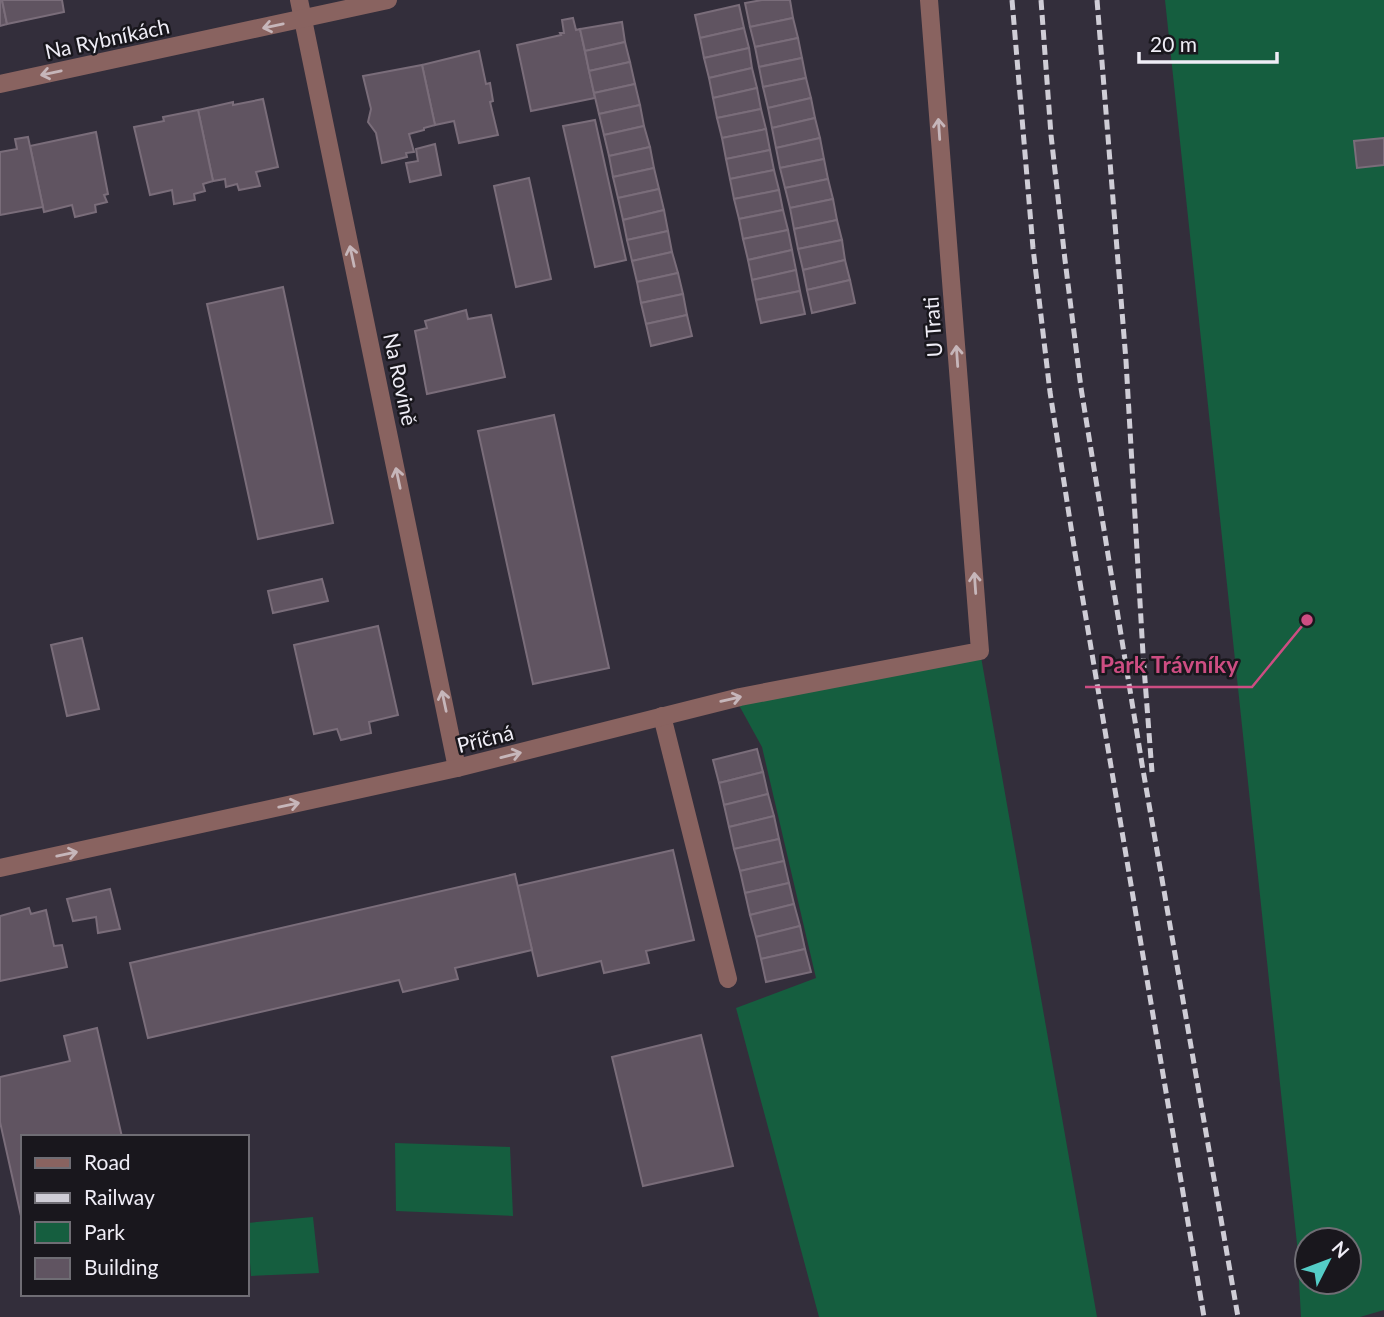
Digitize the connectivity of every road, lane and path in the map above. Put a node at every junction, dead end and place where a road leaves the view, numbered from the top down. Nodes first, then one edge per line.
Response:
1 (299, 0) edge
2 (388, 0) edge
3 (929, 0) edge
4 (303, 19) junction
5 (0, 84) edge
6 (980, 651) joint
7 (662, 716) junction
8 (457, 768) junction
9 (0, 868) edge
10 (728, 979) dead end

1 - 4 street, Na Rovině
2 - 4 street, Na Rybníkách
6 -> 3 street, U Trati
4 -> 5 street, Na Rybníkách
8 -> 4 street, Na Rovině
7 -> 6 street, Příčná
8 -> 7 street, Příčná
7 - 10 street
9 -> 8 street, Příčná

